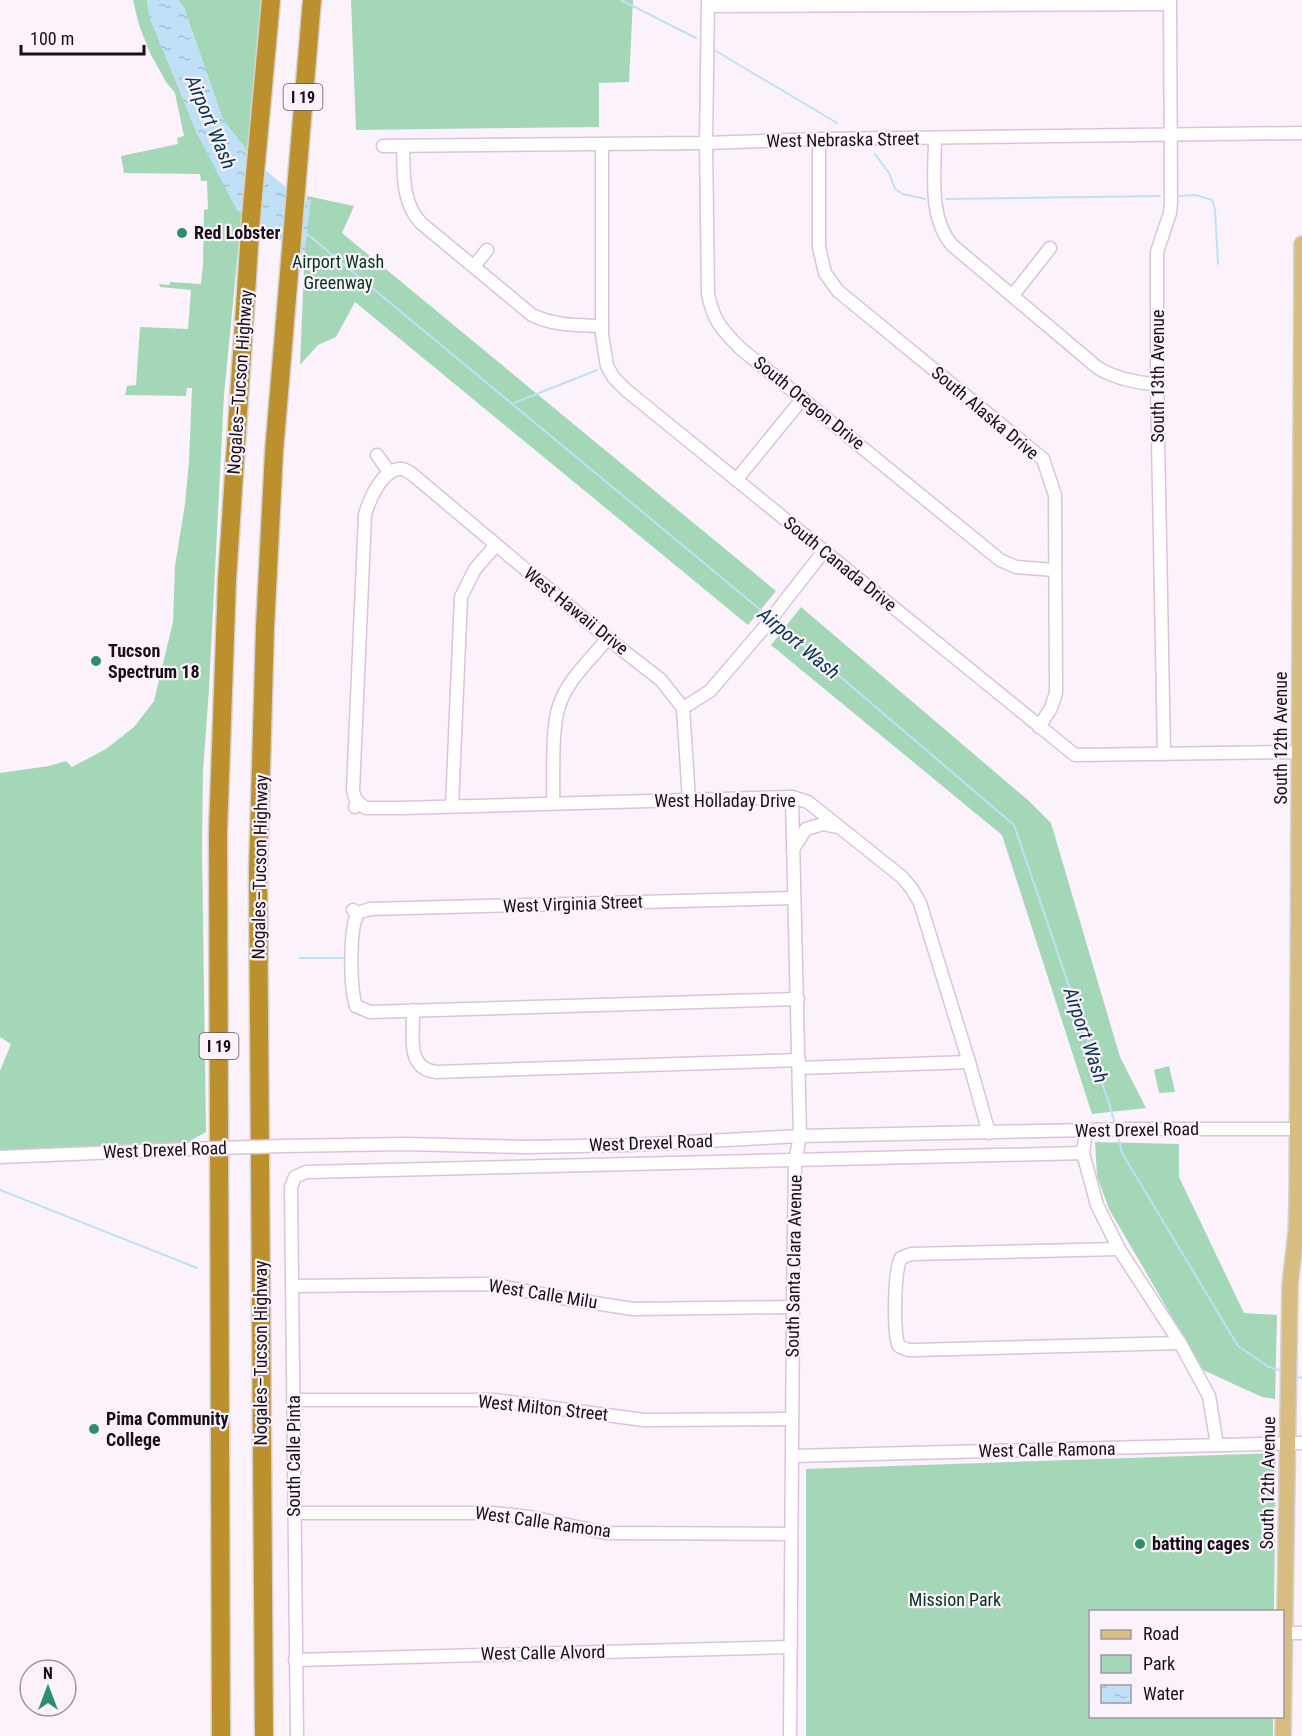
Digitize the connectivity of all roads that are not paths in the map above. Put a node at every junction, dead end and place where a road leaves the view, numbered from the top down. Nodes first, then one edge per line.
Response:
1 (271, 0) edge
2 (312, 0) edge
3 (1170, 2) edge
4 (708, 3) edge
5 (1302, 133) edge
6 (1170, 135) junction
7 (935, 138) junction
8 (819, 139) junction
9 (602, 144) junction
10 (706, 144) junction
11 (383, 146) dead end
12 (403, 146) junction
13 (1302, 244) edge
14 (1050, 248) dead end
15 (487, 250) dead end
16 (1302, 260) edge
17 (474, 266) junction
18 (1013, 295) junction
19 (602, 326) junction
20 (1302, 383) edge
21 (1157, 384) junction
22 (803, 398) junction
23 (377, 455) dead end
24 (391, 472) junction
25 (736, 480) junction
26 (1302, 507) edge
27 (496, 545) junction
28 (824, 551) junction
29 (1054, 570) junction
30 (1301, 630) edge
31 (608, 639) junction
32 (683, 708) junction
33 (1039, 727) junction
34 (1300, 752) junction
35 (1164, 754) junction
36 (792, 797) junction
37 (689, 800) junction
38 (553, 803) junction
39 (452, 806) junction
40 (843, 828) junction
41 (1301, 846) edge
42 (792, 850) junction
43 (794, 898) junction
44 (798, 999) junction
45 (413, 1010) junction
46 (969, 1062) junction
47 (799, 1064) junction
48 (1300, 1129) edge
49 (1086, 1131) junction
50 (989, 1133) junction
51 (800, 1136) junction
52 (1083, 1153) junction
53 (0, 1157) edge
54 (795, 1161) junction
55 (295, 1177) joint
56 (1296, 1232) junction
57 (1119, 1249) junction
58 (1302, 1263) edge
59 (293, 1286) junction
60 (793, 1307) junction
61 (1180, 1343) junction
62 (293, 1400) junction
63 (792, 1419) junction
64 (1295, 1443) edge
65 (1217, 1446) junction
66 (792, 1456) junction
67 (294, 1513) junction
68 (791, 1534) junction
69 (1285, 1633) junction
70 (1302, 1633) edge
71 (791, 1647) junction
72 (295, 1660) junction
73 (1284, 1684) edge
74 (1283, 1718) edge
75 (221, 1736) edge
76 (264, 1736) edge
77 (297, 1736) edge
78 (790, 1736) edge
79 (1283, 1736) edge

1 - 75 highway, Nogales–Tucson Highway / I 19
2 - 76 highway, Nogales–Tucson Highway / I 19
3 - 4 street
3 - 6 street, South 13th Avenue
4 - 10 street, South Oregon Drive
5 - 6 street, West Nebraska Street
6 - 7 street, West Nebraska Street
6 - 21 street, South 13th Avenue
7 - 8 street, West Nebraska Street
7 - 18 street
8 - 10 street, West Nebraska Street
8 - 29 street, South Alaska Drive
9 - 10 street, West Nebraska Street
9 - 12 street, West Nebraska Street
9 - 19 street, South Canada Drive
10 - 22 street, South Oregon Drive
11 - 12 street, West Nebraska Street
12 - 17 street
13 - 16 main road, South 12th Avenue
14 - 18 street
15 - 17 street
16 - 20 main road, South 12th Avenue
17 - 19 street
18 - 21 street
19 - 25 street, South Canada Drive
20 - 26 main road, South 12th Avenue
21 - 35 street, South 13th Avenue
22 - 25 street
22 - 29 street, South Oregon Drive
23 - 24 street
24 - 27 street, West Hawaii Drive
24 - 39 street, West Holladay Drive
25 - 28 street, South Canada Drive
26 - 30 main road, South 12th Avenue
27 - 31 street, West Hawaii Drive
27 - 39 street
28 - 32 street
28 - 33 street, South Canada Drive
29 - 33 street, South Alaska Drive
30 - 34 main road, South 12th Avenue
31 - 32 street, West Hawaii Drive
31 - 38 street
32 - 37 street
33 - 35 street, South Canada Drive
34 - 35 street, South Canada Drive
34 - 41 main road, South 12th Avenue
36 - 37 street, West Holladay Drive
36 - 40 street, West Holladay Drive
36 - 42 street, South Santa Clara Avenue
37 - 38 street, West Holladay Drive
38 - 39 street, West Holladay Drive
40 - 42 street
40 - 46 street, West Holladay Drive
41 - 48 main road, South 12th Avenue
42 - 43 street, South Santa Clara Avenue
43 - 44 street, South Santa Clara Avenue
43 - 45 street, West Virginia Street
44 - 45 street
44 - 47 street, South Santa Clara Avenue
45 - 47 street
46 - 47 street
46 - 50 street, West Holladay Drive
47 - 51 street, South Santa Clara Avenue
48 - 49 street, West Drexel Road
48 - 56 main road, South 12th Avenue
49 - 50 street, West Drexel Road
49 - 52 street
50 - 51 street, West Drexel Road
51 - 53 street, West Drexel Road, bridge
51 - 54 street, South Santa Clara Avenue
52 - 54 street, West Drexel Road
52 - 57 street
54 - 55 street, West Drexel Road
54 - 60 street, South Santa Clara Avenue
55 - 59 street, South Calle Pinta
56 - 58 main road, South 12th Avenue
56 - 64 main road, South 12th Avenue
57 - 61 street
57 - 61 street
59 - 60 street, West Calle Milu
59 - 62 street, South Calle Pinta
60 - 63 street, South Santa Clara Avenue
61 - 65 street
62 - 63 street, West Milton Street
62 - 67 street, South Calle Pinta
63 - 66 street, South Santa Clara Avenue
64 - 65 street, West Calle Ramona
64 - 69 main road, South 12th Avenue
65 - 66 street, West Calle Ramona
66 - 68 street, South Santa Clara Avenue
67 - 68 street, West Calle Ramona
67 - 72 street, South Calle Pinta
68 - 71 street, South Santa Clara Avenue
69 - 70 street
69 - 73 main road, South 12th Avenue
71 - 72 street, West Calle Alvord
71 - 78 street, South Santa Clara Avenue
72 - 77 street, South Calle Pinta
74 - 79 main road, South 12th Avenue

